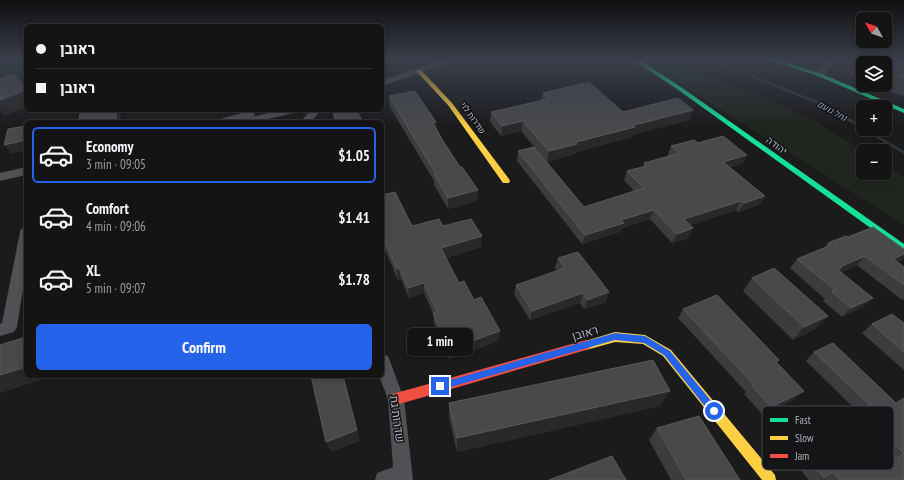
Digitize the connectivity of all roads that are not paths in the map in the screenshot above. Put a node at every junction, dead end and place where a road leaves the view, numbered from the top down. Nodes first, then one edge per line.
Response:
1 (430, 82) edge
2 (670, 82) edge
3 (837, 82) edge
4 (904, 111) edge
5 (255, 112) edge
6 (286, 112) edge
7 (291, 112) edge
8 (314, 112) edge
9 (227, 120) edge
10 (251, 120) edge
11 (301, 120) edge
12 (306, 120) edge
13 (24, 171) edge
14 (0, 177) edge
15 (506, 181) dead end
16 (24, 243) edge
17 (904, 249) edge
18 (0, 330) edge
19 (384, 366) edge
20 (396, 399) junction
21 (404, 476) edge
22 (384, 480) edge
23 (770, 480) edge

1 - 15 street, שדרות לוי
2 - 17 street, יהודה
3 - 4 street
5 - 9 street
6 - 10 street
7 - 11 street
8 - 12 street
13 - 14 street
16 - 18 street
19 - 20 street, שדרות גת
20 - 21 street, שדרות גת
20 - 23 street, ראובן
21 - 22 street

